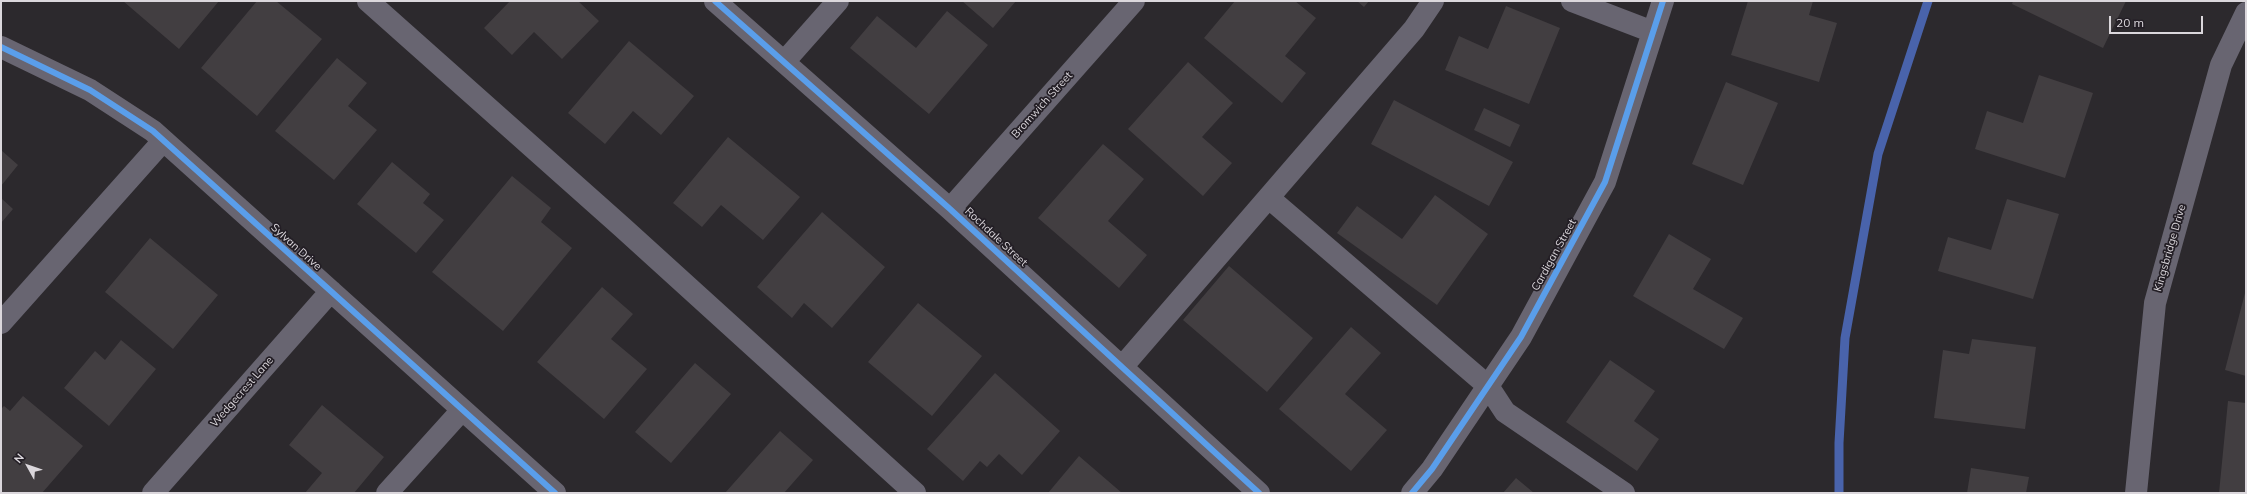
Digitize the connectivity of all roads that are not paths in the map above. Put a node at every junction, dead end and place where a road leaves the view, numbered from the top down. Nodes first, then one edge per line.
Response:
1 (368, 1) edge
2 (716, 1) edge
3 (838, 1) edge
4 (1134, 1) edge
5 (1433, 1) edge
6 (1572, 1) edge
7 (1663, 1) edge
8 (2246, 13) edge
9 (1653, 32) junction
10 (1, 47) edge
11 (784, 62) junction
12 (163, 140) junction
13 (1269, 198) junction
14 (950, 209) junction
15 (331, 291) junction
16 (1, 323) edge
17 (1122, 368) junction
18 (1488, 386) junction
19 (462, 410) junction
20 (153, 493) edge
21 (387, 493) edge
22 (555, 493) edge
23 (915, 493) edge
24 (1258, 493) edge
25 (1412, 493) edge
26 (1624, 493) edge
27 (2136, 493) edge

1 - 23 street
2 - 11 street, Rochdale Street
3 - 11 street
4 - 14 street, Bromwich Street
5 - 13 street
6 - 9 street
7 - 9 street, Cardigan Street
8 - 27 street, Kingsbridge Drive
9 - 18 street, Cardigan Street
10 - 12 street, Sylvan Drive
11 - 14 street, Rochdale Street
12 - 15 street, Sylvan Drive
12 - 16 street
13 - 17 street
13 - 18 street
14 - 17 street, Rochdale Street
15 - 19 street, Sylvan Drive
15 - 20 street, Wedgecrest Lane
17 - 24 street, Rochdale Street
18 - 25 street, Cardigan Street
18 - 26 street
19 - 21 street
19 - 22 street, Sylvan Drive

